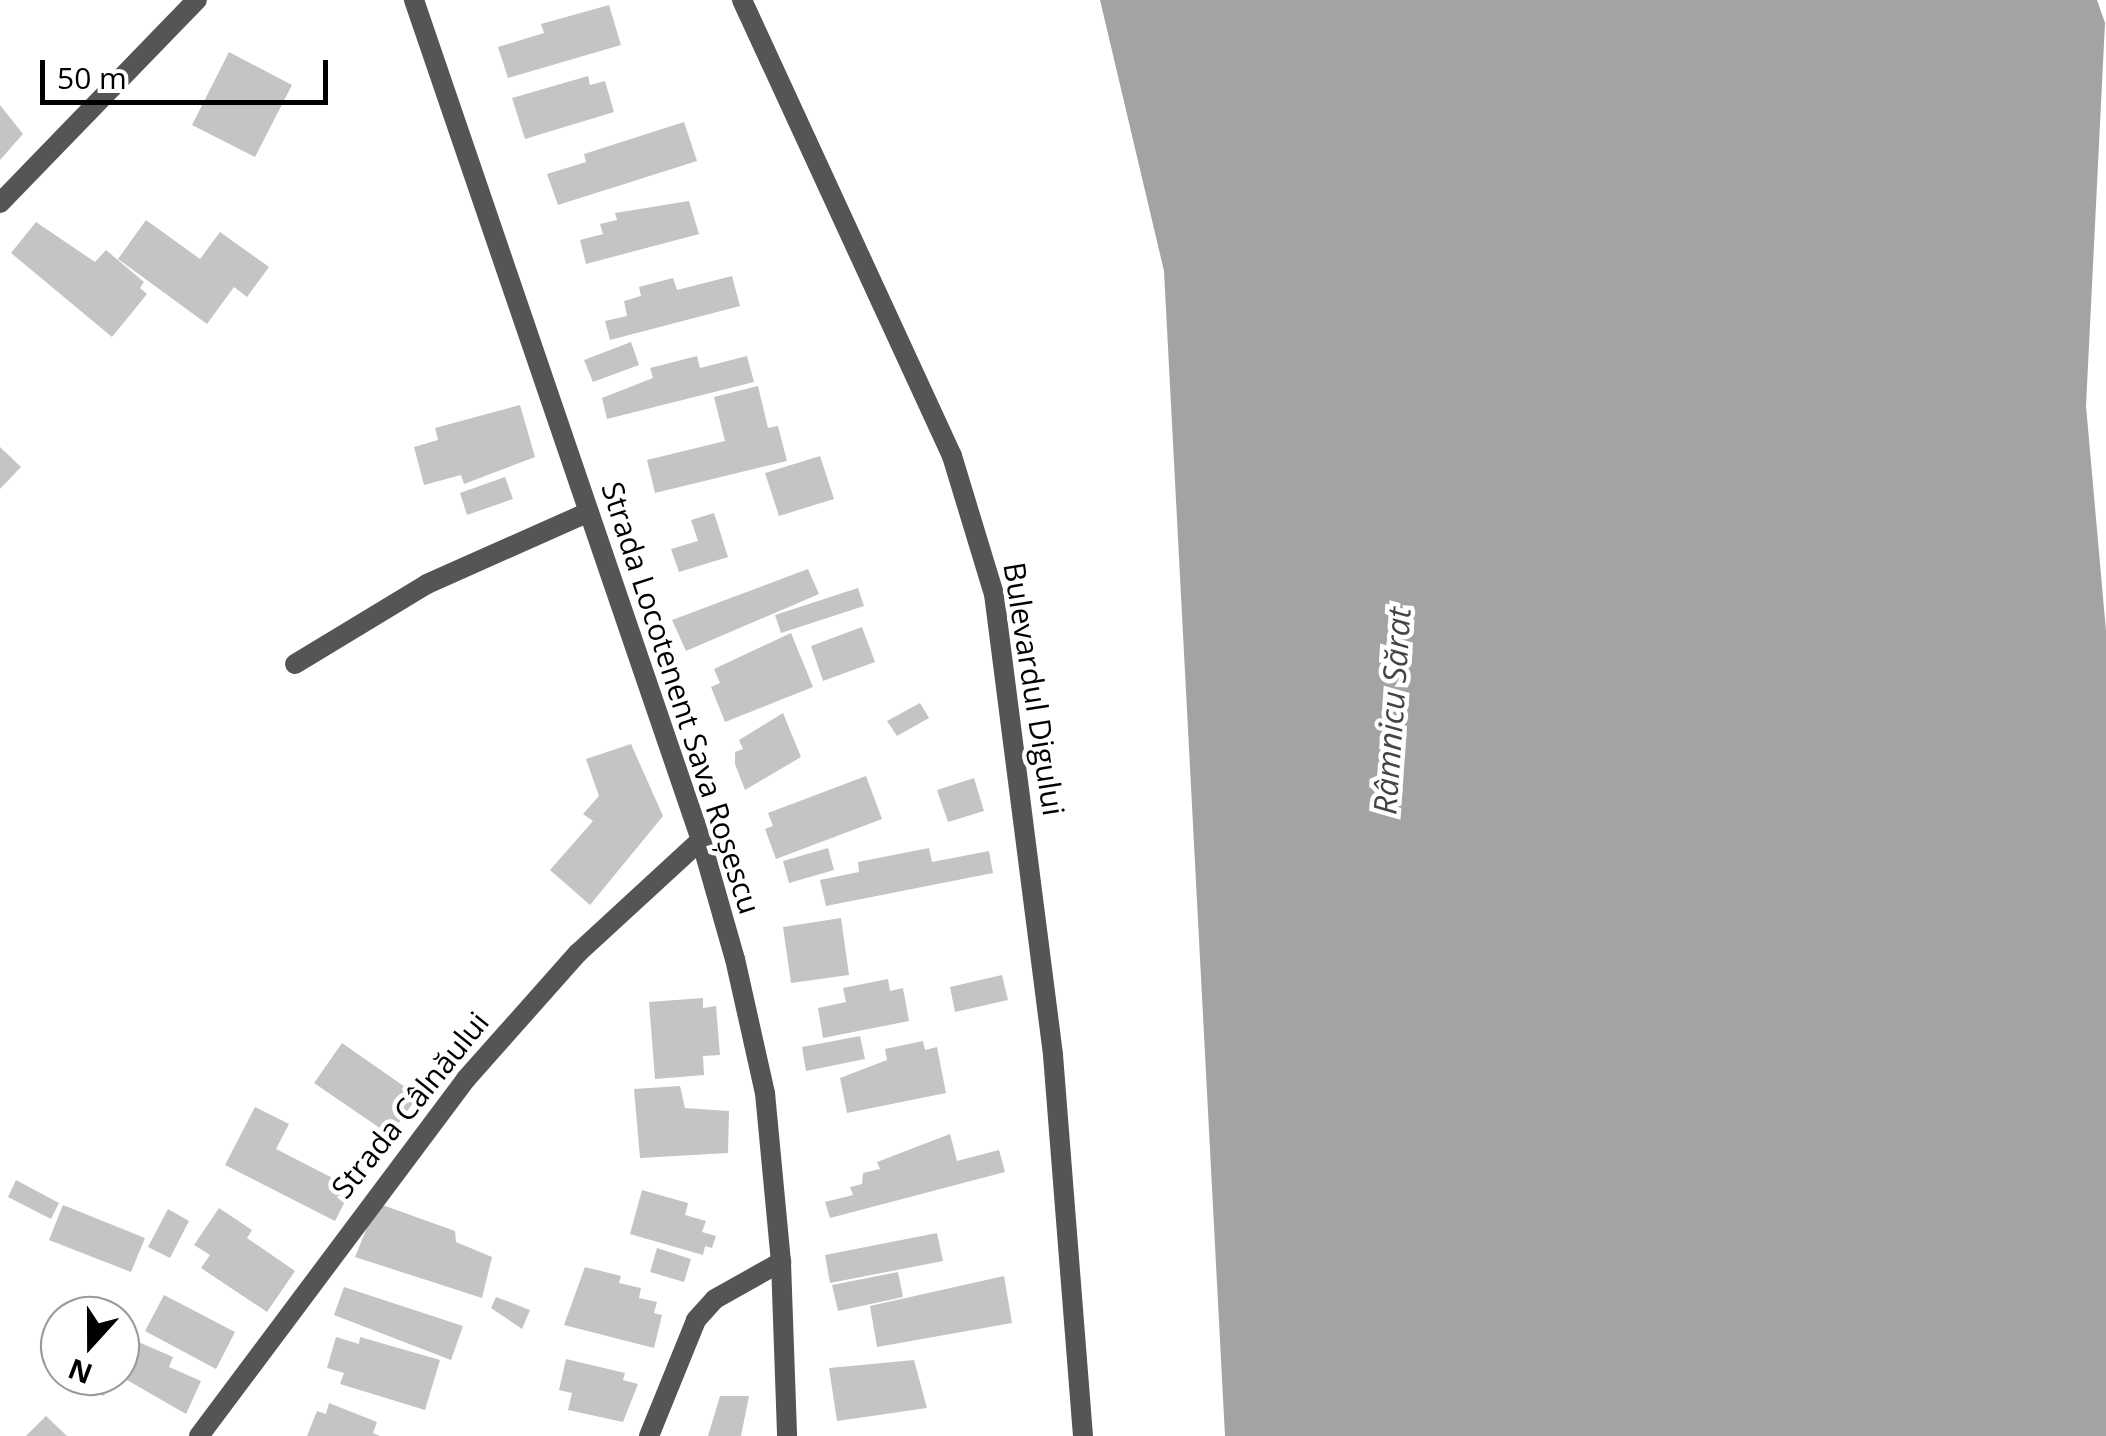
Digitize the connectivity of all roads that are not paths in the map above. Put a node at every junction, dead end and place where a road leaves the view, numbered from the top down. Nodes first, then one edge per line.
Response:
1 (197, 0) edge
2 (414, 0) edge
3 (742, 0) edge
4 (0, 204) edge
5 (588, 512) junction
6 (295, 664) dead end
7 (701, 840) junction
8 (781, 1262) junction
9 (198, 1436) edge
10 (649, 1436) edge
11 (786, 1436) edge
12 (1084, 1436) edge

1 - 4 street
2 - 5 street, Strada Locotenent Sava Roșescu
3 - 12 street, Bulevardul Digului
5 - 6 street
5 - 7 street, Strada Locotenent Sava Roșescu
7 - 8 street, Strada Locotenent Sava Roșescu
7 - 9 street, Strada Câlnăului
8 - 10 street
8 - 11 street, Strada Locotenent Sava Roșescu

